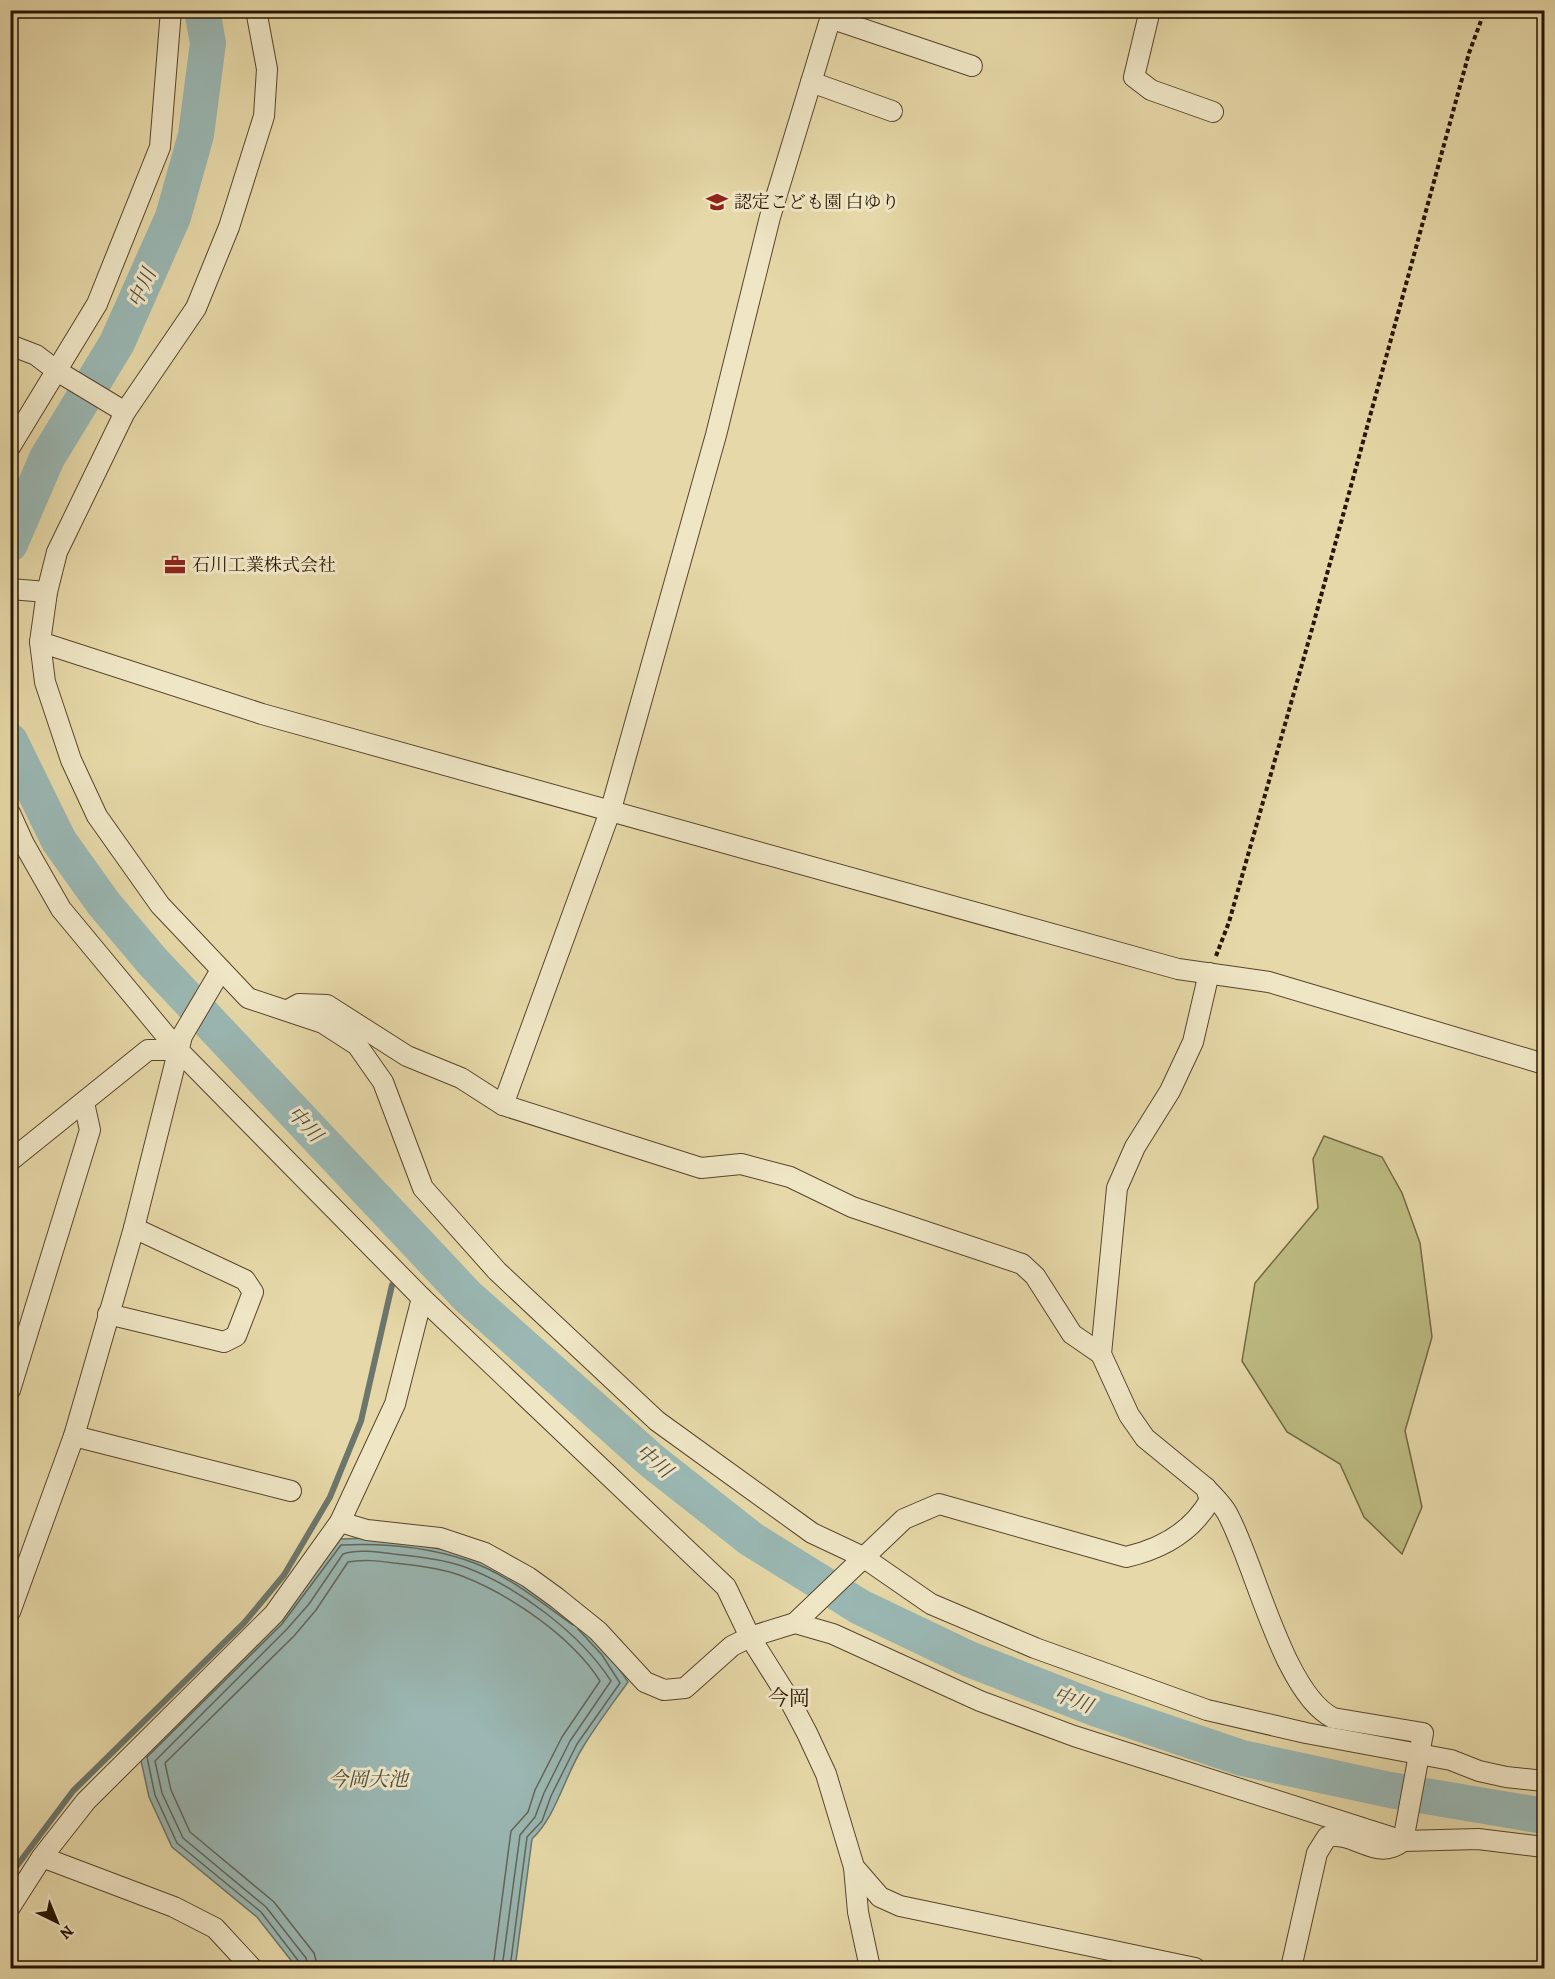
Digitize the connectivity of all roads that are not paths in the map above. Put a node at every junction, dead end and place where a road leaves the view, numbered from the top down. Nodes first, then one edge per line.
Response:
1 (171, 10) edge
2 (256, 10) edge
3 (1150, 10) edge
4 (832, 14) edge
5 (972, 66) dead end
6 (811, 82) junction
7 (892, 111) dead end
8 (1213, 112) dead end
9 (10, 345) edge
10 (57, 371) junction
11 (125, 412) junction
12 (10, 447) edge
13 (10, 589) edge
14 (47, 592) junction
15 (40, 642) junction
16 (611, 809) junction
17 (10, 813) edge
18 (1209, 973) junction
19 (217, 977) junction
20 (287, 1011) junction
21 (180, 1043) junction
22 (1545, 1061) edge
23 (84, 1103) junction
24 (503, 1105) junction
25 (10, 1161) edge
26 (134, 1228) junction
27 (422, 1298) junction
28 (108, 1314) junction
29 (1101, 1354) junction
30 (10, 1390) edge
31 (74, 1436) junction
32 (1206, 1488) junction
33 (291, 1491) dead end
34 (340, 1522) junction
35 (863, 1557) junction
36 (10, 1612) edge
37 (798, 1620) junction
38 (750, 1637) junction
39 (1419, 1758) junction
40 (1545, 1781) edge
41 (1404, 1836) junction
42 (1545, 1847) edge
43 (42, 1857) junction
44 (854, 1867) junction
45 (10, 1907) edge
46 (252, 1968) edge
47 (870, 1968) edge
48 (1195, 1968) edge
49 (1291, 1968) edge

1 - 10 street
2 - 11 street
3 - 8 street
4 - 5 street
4 - 6 street
6 - 7 street
6 - 16 street
9 - 10 street
10 - 11 street
10 - 12 street
11 - 14 street
13 - 14 street
14 - 15 street
15 - 16 street
15 - 19 street
16 - 18 street
16 - 24 street
17 - 21 street
18 - 22 street
18 - 29 street
19 - 20 street
19 - 21 street
20 - 24 street
20 - 35 street
21 - 23 street
21 - 26 street
21 - 27 street
23 - 25 street
23 - 30 street
24 - 29 street
26 - 28 street
26 - 28 street
27 - 34 street
27 - 38 street
28 - 31 street
29 - 32 street
31 - 33 street
31 - 36 street
32 - 35 street
32 - 39 street
34 - 38 street
34 - 43 street
35 - 37 street
35 - 39 street
37 - 38 street
37 - 41 street
38 - 44 street
39 - 40 street
39 - 41 street
41 - 42 street
41 - 49 street
43 - 45 street
43 - 46 street
44 - 47 street
44 - 48 street

